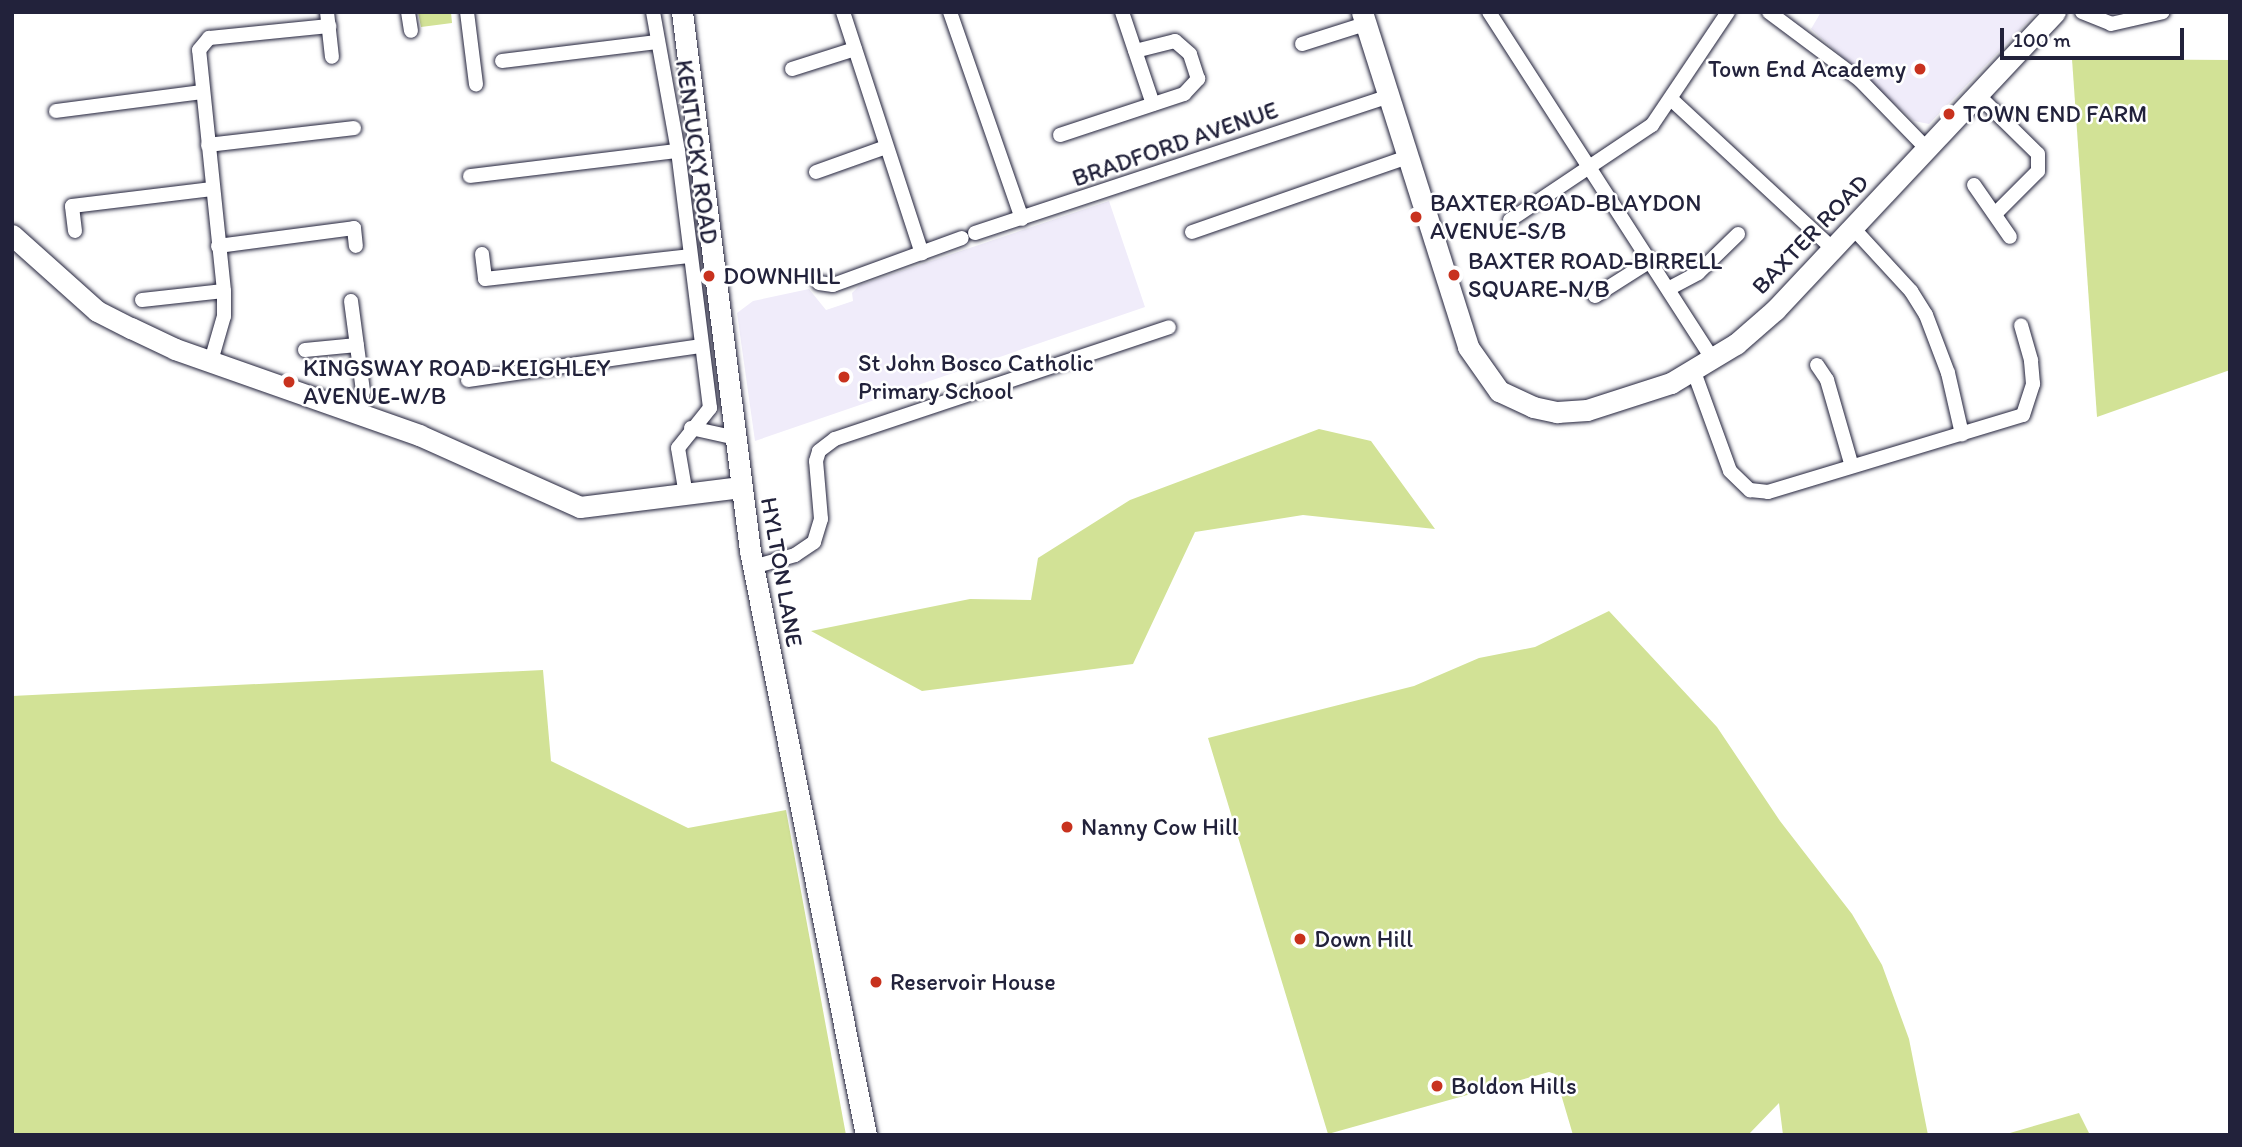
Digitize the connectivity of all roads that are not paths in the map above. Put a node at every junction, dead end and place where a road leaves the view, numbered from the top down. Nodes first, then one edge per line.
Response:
1 (408, 12) edge
2 (467, 12) edge
3 (653, 12) edge
4 (682, 12) edge
5 (843, 12) edge
6 (950, 12) edge
7 (1122, 12) edge
8 (1489, 12) edge
9 (1728, 12) edge
10 (1769, 12) edge
11 (2055, 12) edge
12 (2082, 12) edge
13 (2163, 12) edge
14 (1800, 13) edge
15 (1364, 18) edge
16 (328, 19) edge
17 (1791, 25) junction
18 (411, 31) dead end
19 (657, 42) junction
20 (1302, 44) dead end
21 (855, 49) junction
22 (1135, 51) junction
23 (332, 57) dead end
24 (502, 61) dead end
25 (792, 69) dead end
26 (476, 84) dead end
27 (203, 92) junction
28 (1978, 94) junction
29 (1390, 96) junction
30 (1671, 99) junction
31 (1153, 104) junction
32 (56, 111) dead end
33 (354, 128) dead end
34 (1060, 135) dead end
35 (208, 145) junction
36 (886, 147) junction
37 (1927, 149) junction
38 (678, 151) junction
39 (1407, 157) junction
40 (1591, 170) junction
41 (816, 172) dead end
42 (470, 176) dead end
43 (1974, 185) dead end
44 (212, 189) junction
45 (1996, 213) junction
46 (1022, 219) junction
47 (1510, 220) dead end
48 (1853, 228) junction
49 (75, 231) dead end
50 (1192, 232) dead end
51 (1738, 234) dead end
52 (12, 235) edge
53 (2010, 237) dead end
54 (218, 246) junction
55 (356, 246) dead end
56 (1833, 249) junction
57 (922, 253) junction
58 (482, 254) dead end
59 (689, 256) junction
60 (1652, 260) junction
61 (819, 283) dead end
62 (1670, 288) junction
63 (223, 290) junction
64 (1595, 296) dead end
65 (142, 300) dead end
66 (351, 301) dead end
67 (2021, 325) dead end
68 (1169, 327) dead end
69 (356, 345) junction
70 (702, 346) junction
71 (305, 350) dead end
72 (1714, 360) junction
73 (211, 361) junction
74 (1817, 365) dead end
75 (1694, 372) junction
76 (468, 380) dead end
77 (359, 412) junction
78 (691, 428) junction
79 (1962, 434) junction
80 (736, 438) junction
81 (1852, 463) junction
82 (741, 487) junction
83 (686, 495) junction
84 (753, 567) junction
85 (866, 1135) edge

1 - 18 street
2 - 26 street
3 - 19 street, KENTUCKY ROAD
4 - 80 street, HYLTON LANE
5 - 21 street
6 - 46 street
7 - 22 street
8 - 40 street
9 - 30 street
10 - 17 street
11 - 28 street, BAXTER ROAD
12 - 13 street
14 - 17 street
15 - 20 street
15 - 29 street, BAXTER ROAD
16 - 23 street
16 - 27 street
17 - 37 street
19 - 24 street
19 - 38 street, KENTUCKY ROAD
21 - 25 street
21 - 36 street
22 - 31 street
22 - 31 street
27 - 32 street
27 - 35 street
28 - 37 street, BAXTER ROAD
28 - 45 street
29 - 39 street, BAXTER ROAD
29 - 46 street, BRADFORD AVENUE
30 - 40 street
30 - 56 street
31 - 34 street
33 - 35 street
35 - 44 street
36 - 41 street
36 - 57 street
37 - 48 street, BAXTER ROAD
38 - 42 street
38 - 59 street, KENTUCKY ROAD
39 - 50 street
39 - 75 street, BAXTER ROAD
40 - 47 street
40 - 60 street
43 - 45 street
44 - 49 street
44 - 54 street
45 - 53 street
46 - 57 street, BRADFORD AVENUE
48 - 56 street, BAXTER ROAD
48 - 79 street
51 - 62 street
52 - 73 street
54 - 55 street
54 - 63 street
56 - 72 street, BAXTER ROAD
57 - 61 street, BRADFORD AVENUE
58 - 59 street
59 - 70 street, KENTUCKY ROAD
60 - 62 street
60 - 64 street
62 - 72 street
63 - 65 street
63 - 73 street
66 - 69 street
67 - 79 street
68 - 84 street
69 - 71 street
69 - 77 street
70 - 76 street
70 - 78 street, KENTUCKY ROAD
72 - 75 street, BAXTER ROAD
73 - 77 street
74 - 81 street
75 - 81 street
77 - 83 street
78 - 80 street
78 - 83 street, KENTUCKY ROAD
79 - 81 street
80 - 82 street, HYLTON LANE
82 - 83 street
82 - 84 street, HYLTON LANE
84 - 85 street, HYLTON LANE

